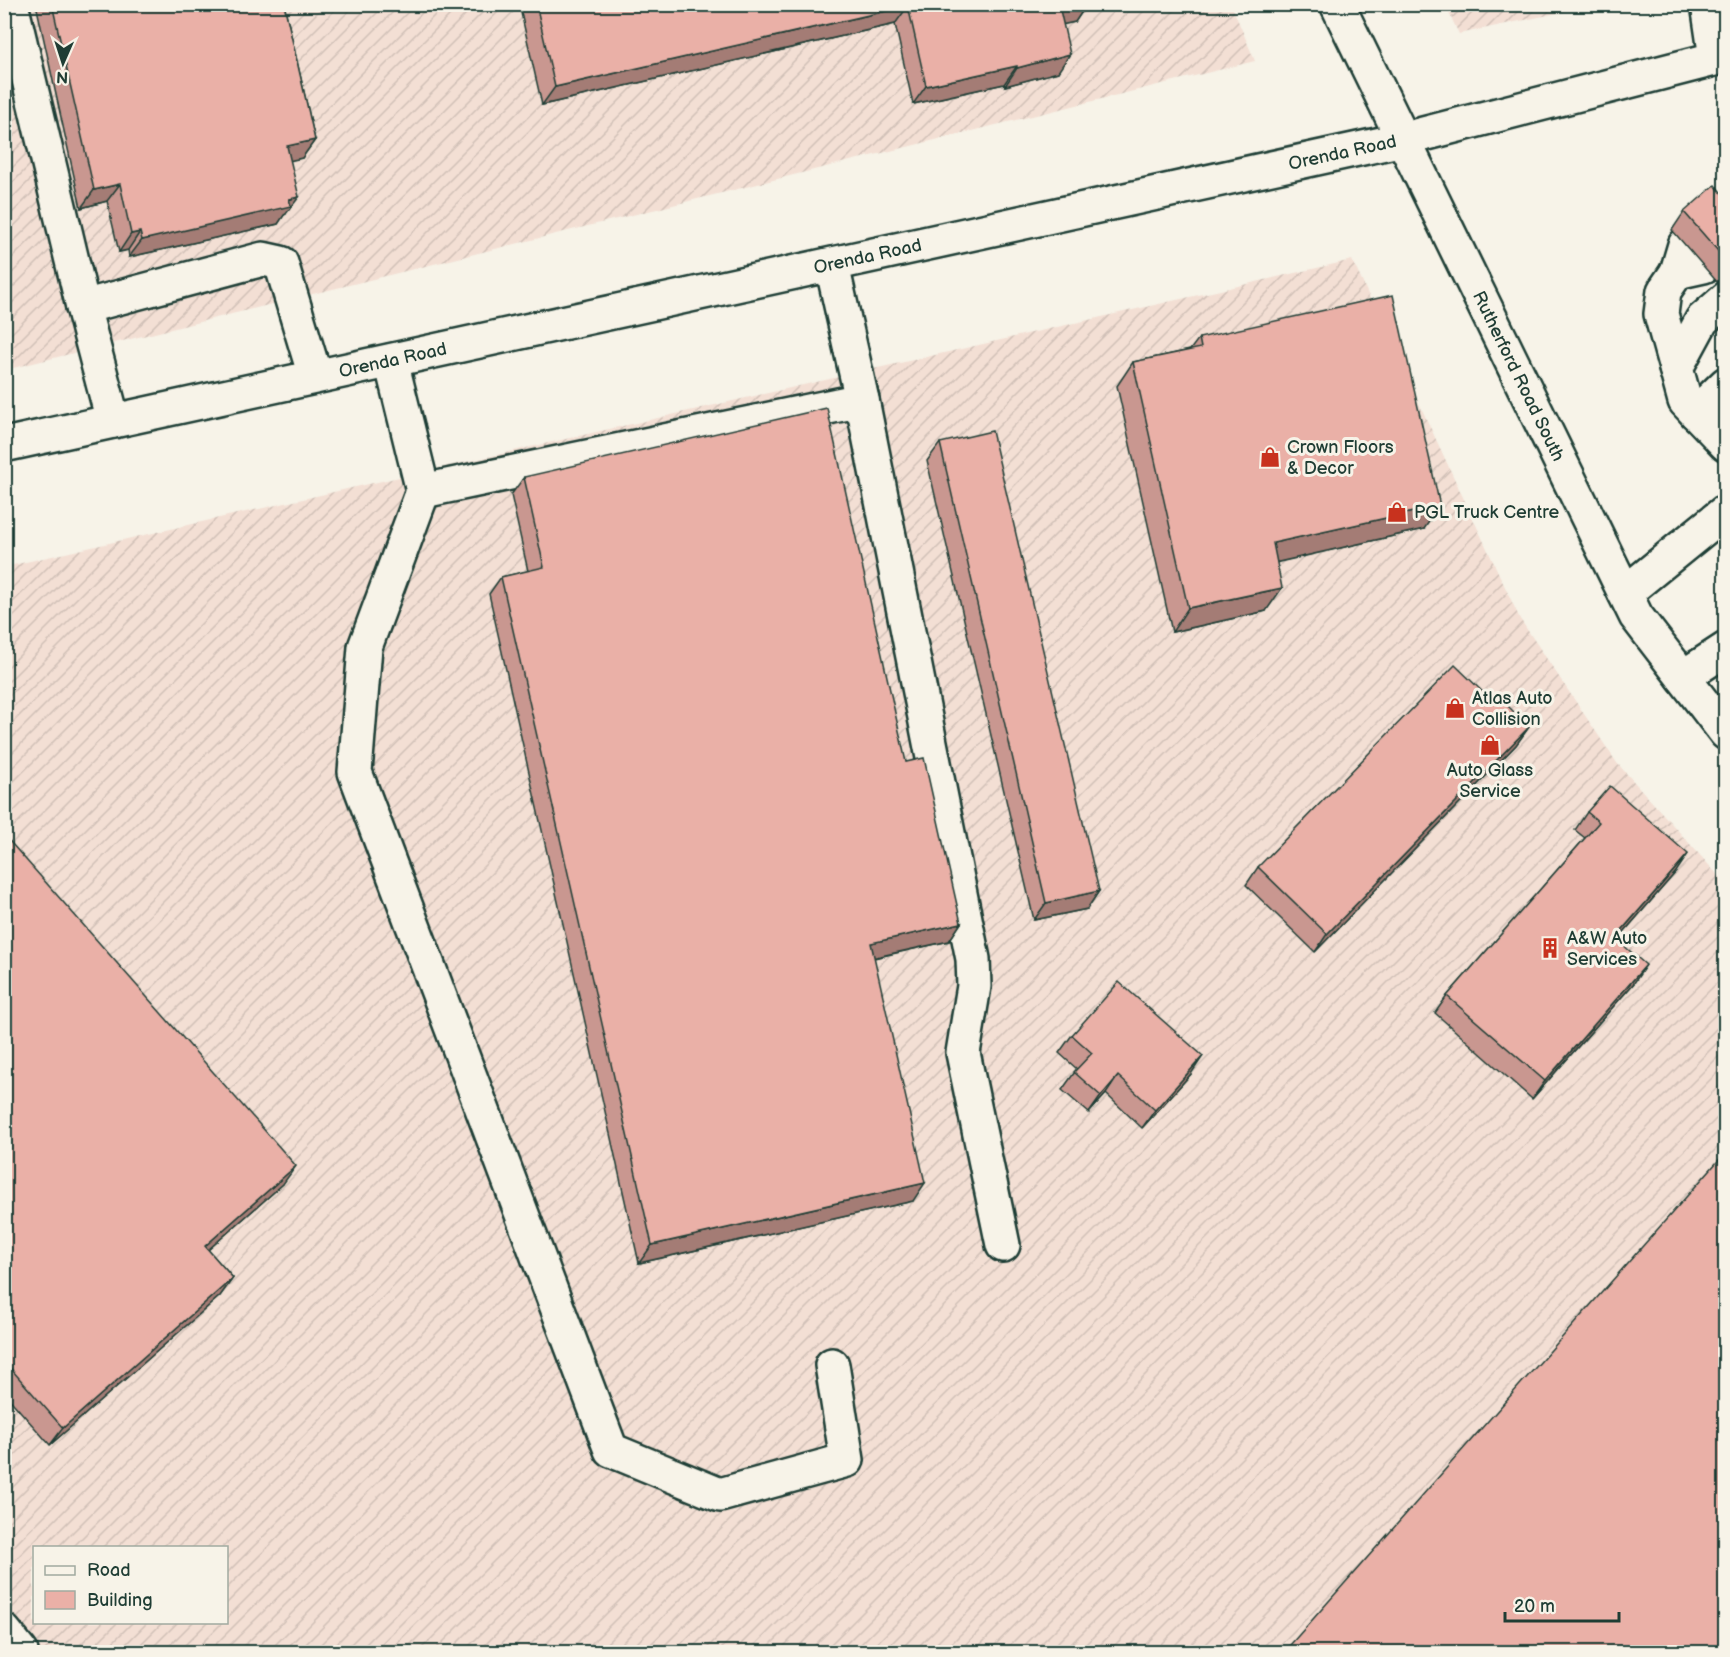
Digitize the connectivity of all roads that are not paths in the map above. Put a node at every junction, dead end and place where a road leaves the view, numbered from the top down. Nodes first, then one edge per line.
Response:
1 (11, 4) edge
2 (1337, 4) edge
3 (1708, 4) edge
4 (1721, 57) edge
5 (1404, 139) junction
6 (1689, 261) dead end
7 (832, 265) junction
8 (1725, 299) edge
9 (83, 307) junction
10 (391, 361) junction
11 (1676, 368) junction
12 (315, 376) junction
13 (1725, 384) edge
14 (862, 400) junction
15 (1696, 413) junction
16 (113, 421) junction
17 (1725, 444) edge
18 (4, 445) edge
19 (423, 491) junction
20 (1725, 512) edge
21 (1625, 593) junction
22 (1725, 649) edge
23 (1683, 677) junction
24 (1725, 733) edge
25 (1003, 1245) dead end
26 (832, 1365) dead end
27 (4, 1632) edge
28 (21, 1653) edge

1 - 9 street
2 - 5 street, Rutherford Road South
3 - 4 street
4 - 5 street, Orenda Road
5 - 7 street, Orenda Road
5 - 21 street, Rutherford Road South
6 - 11 street
7 - 10 street, Orenda Road
7 - 14 street
8 - 11 street
9 - 12 street
9 - 16 street
10 - 12 street, Orenda Road
10 - 19 street
11 - 15 street
12 - 16 street, Orenda Road
13 - 15 street
14 - 19 street
14 - 25 street
15 - 17 street
16 - 18 street, Orenda Road
19 - 26 street
20 - 21 street
21 - 23 street, Rutherford Road South
22 - 23 street
23 - 24 street, Rutherford Road South
27 - 28 street

